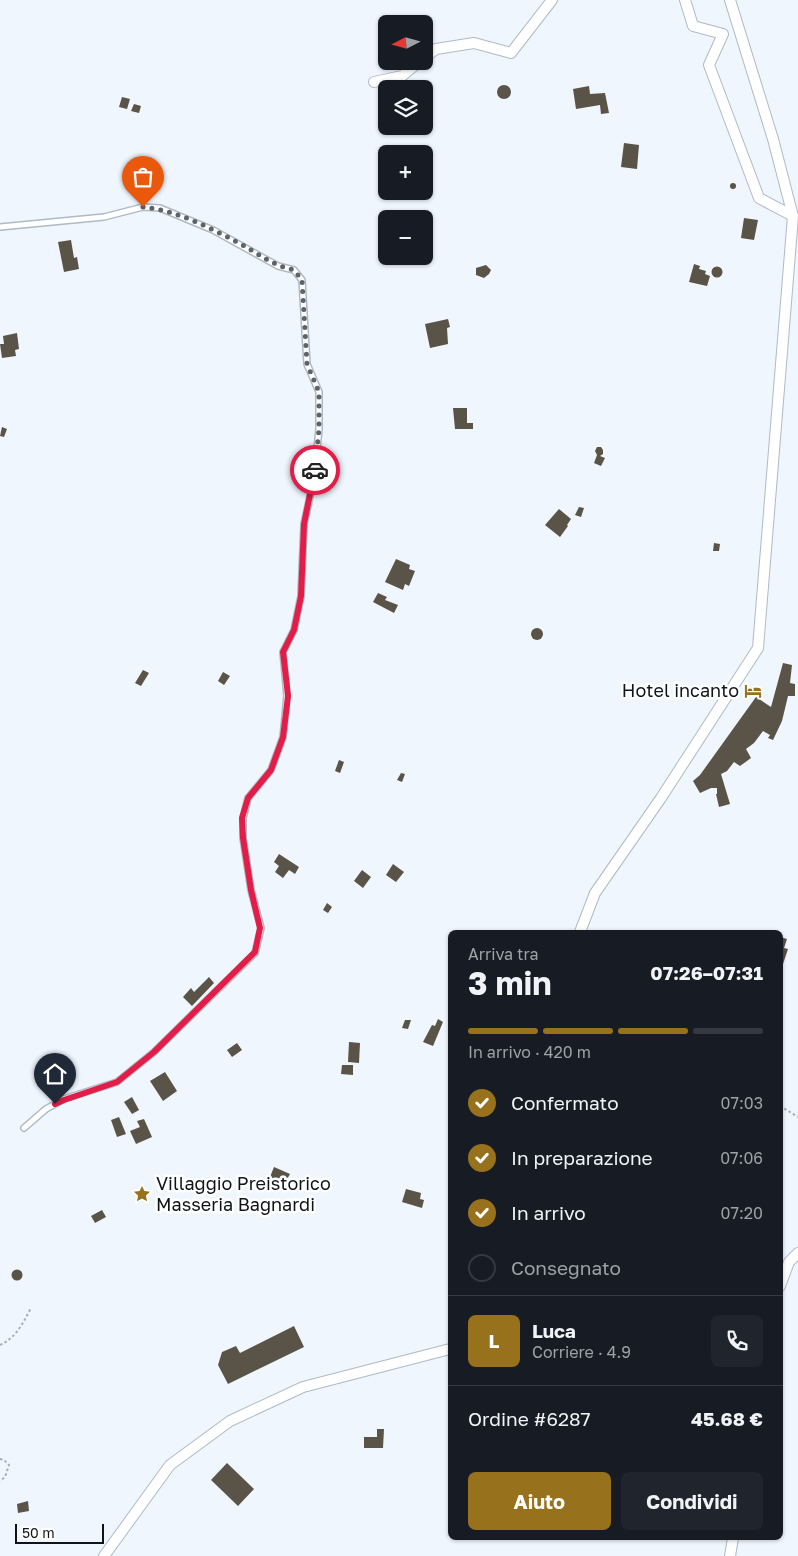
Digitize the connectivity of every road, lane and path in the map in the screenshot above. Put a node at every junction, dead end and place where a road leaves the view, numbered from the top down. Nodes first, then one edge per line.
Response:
1 (552, 0) edge
2 (685, 0) edge
3 (730, 0) edge
4 (433, 51) edge
5 (409, 70) edge
6 (374, 82) dead end
7 (793, 216) junction
8 (0, 227) edge
9 (581, 930) edge
10 (783, 1108) edge
11 (798, 1117) edge
12 (24, 1128) dead end
13 (798, 1253) edge
14 (783, 1278) edge
15 (31, 1308) dead end
16 (0, 1345) edge
17 (448, 1350) edge
18 (0, 1460) edge
19 (0, 1482) edge
20 (733, 1540) edge
21 (104, 1556) edge
22 (730, 1556) edge

1 - 4 street
2 - 7 street
3 - 7 street
5 - 6 street
7 - 9 street
8 - 12 lane
10 - 11 path
13 - 14 street
15 - 16 path
17 - 21 street
18 - 19 path
20 - 22 street

